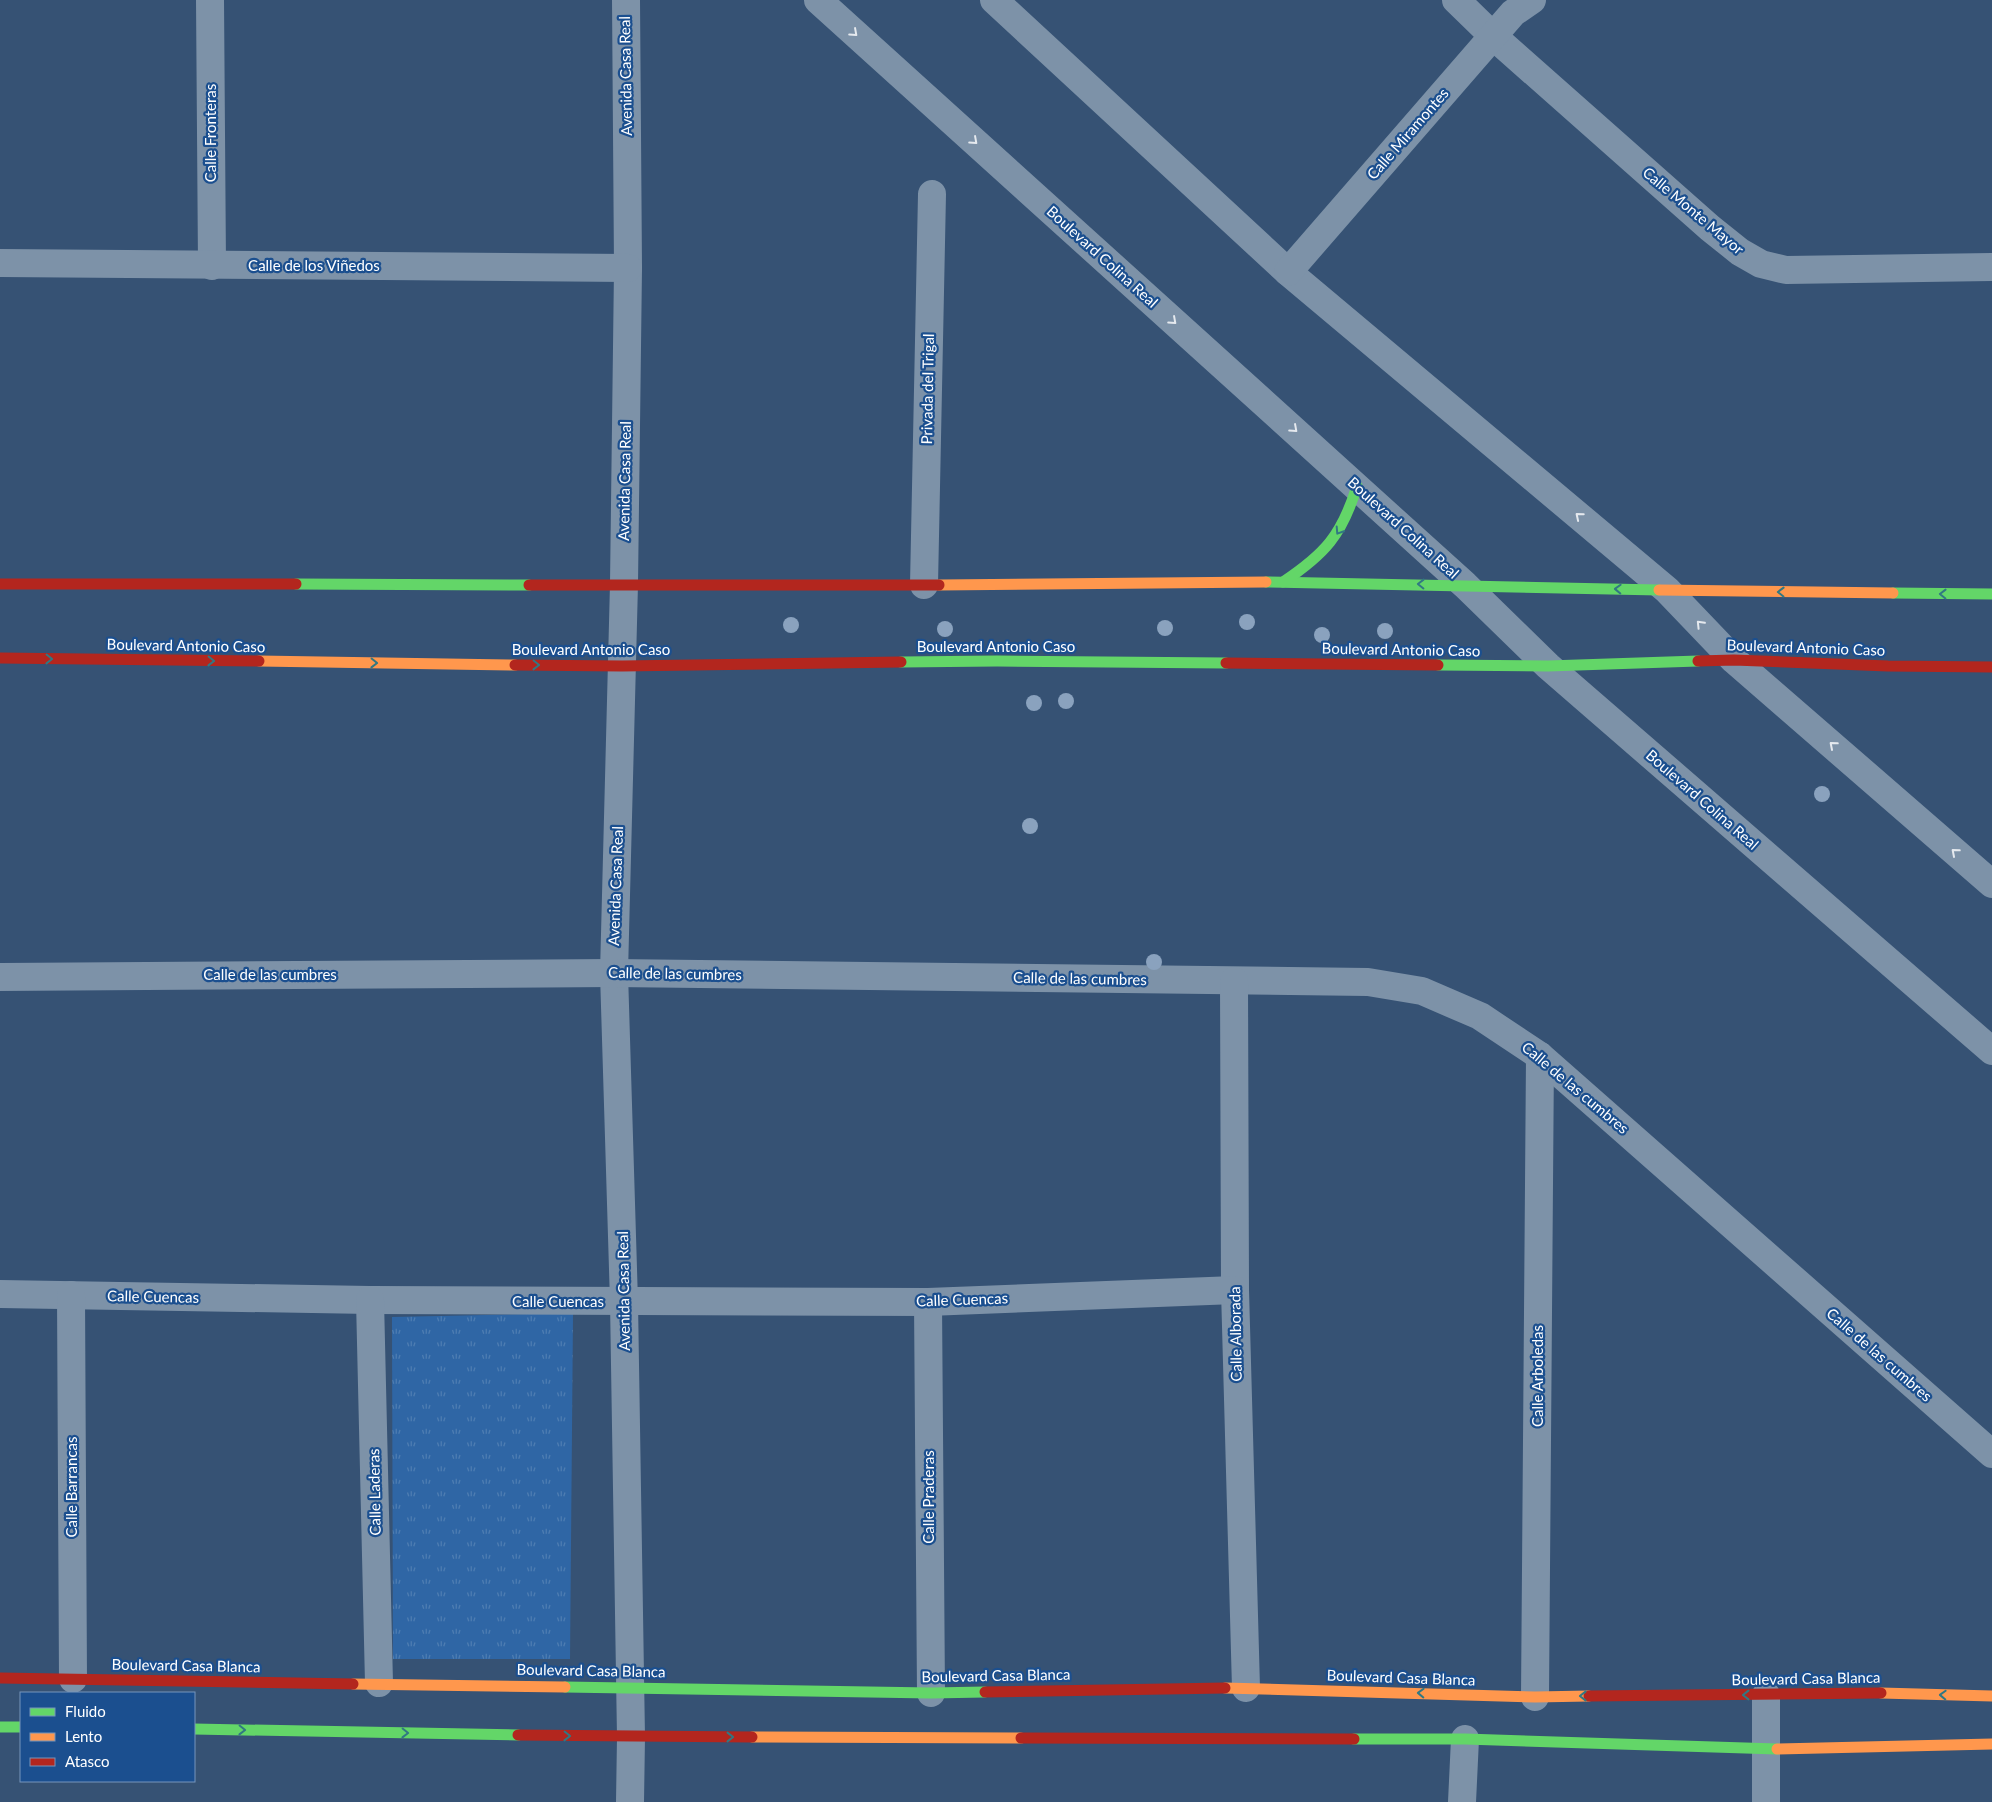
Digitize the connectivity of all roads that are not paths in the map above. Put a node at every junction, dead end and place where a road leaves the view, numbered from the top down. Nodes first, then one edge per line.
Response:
1 (210, 0) edge
2 (626, 0) edge
3 (818, 0) edge
4 (994, 0) edge
5 (1456, 0) edge
6 (1532, 0) edge
7 (1493, 36) junction
8 (932, 194) dead end
9 (0, 263) edge
10 (212, 266) junction
11 (628, 268) junction
12 (1992, 268) edge
13 (1288, 272) junction
14 (1357, 486) junction
15 (1283, 582) junction
16 (0, 584) edge
17 (624, 584) junction
18 (924, 585) junction
19 (1465, 585) junction
20 (1667, 590) junction
21 (1992, 594) edge
22 (0, 658) edge
23 (1734, 660) junction
24 (622, 666) junction
25 (1548, 666) junction
26 (1992, 668) edge
27 (1992, 884) edge
28 (614, 973) junction
29 (0, 976) edge
30 (1234, 981) junction
31 (1992, 1051) edge
32 (1540, 1056) junction
33 (1235, 1290) junction
34 (0, 1294) edge
35 (72, 1295) junction
36 (370, 1300) junction
37 (624, 1302) junction
38 (928, 1302) junction
39 (1992, 1454) edge
40 (0, 1678) edge
41 (73, 1679) junction
42 (379, 1683) junction
43 (630, 1687) junction
44 (1246, 1688) junction
45 (930, 1692) junction
46 (1766, 1695) junction
47 (1535, 1696) junction
48 (1992, 1696) edge
49 (0, 1727) edge
50 (20, 1727) edge
51 (195, 1728) edge
52 (631, 1737) junction
53 (1465, 1739) junction
54 (1992, 1744) edge
55 (1766, 1749) junction
56 (630, 1802) edge
57 (1462, 1802) edge
58 (1766, 1802) edge

1 - 10 street, Calle Fronteras
2 - 11 street, Avenida Casa Real
3 -> 14 street, Boulevard Colina Real
4 - 13 street
5 - 7 street, Calle Monte Mayor
6 - 7 street, Calle Miramontes
7 - 12 street, Calle Monte Mayor
7 - 13 street, Calle Miramontes
8 - 18 street, Privada del Trigal
9 - 10 street, Calle de los Viñedos
10 - 11 street, Calle de los Viñedos
11 - 17 street, Avenida Casa Real
20 -> 13 street
14 -> 15 main road
14 - 19 street, Boulevard Colina Real
15 - 18 main road
19 -> 15 main road
16 - 17 main road
17 - 18 main road
17 - 24 street, Avenida Casa Real
20 -> 19 main road
19 - 25 street, Boulevard Colina Real
21 -> 20 main road
23 -> 20 street
22 -> 24 main road, Boulevard Antonio Caso
23 - 25 main road, Boulevard Antonio Caso
23 - 26 main road, Boulevard Antonio Caso
27 -> 23 street
24 - 25 main road, Boulevard Antonio Caso
24 - 28 street, Avenida Casa Real
25 - 31 street, Boulevard Colina Real
28 - 29 street, Calle de las cumbres
28 - 30 street, Calle de las cumbres
28 - 37 street, Avenida Casa Real
30 - 32 street, Calle de las cumbres
30 - 33 street, Calle Alborada
32 - 39 street, Calle de las cumbres
32 - 47 street, Calle Arboledas
33 - 38 street, Calle Cuencas
33 - 44 street, Calle Alborada
34 - 35 street, Calle Cuencas
35 - 36 street, Calle Cuencas
35 - 41 street, Calle Barrancas
36 - 37 street, Calle Cuencas
36 - 42 street, Calle Laderas
37 - 38 street, Calle Cuencas
37 - 43 street, Avenida Casa Real
38 - 45 street, Calle Praderas
40 - 41 main road, Boulevard Casa Blanca
41 - 42 main road, Boulevard Casa Blanca
42 - 43 main road, Boulevard Casa Blanca
43 - 45 main road, Boulevard Casa Blanca
43 - 52 street, Avenida Casa Real
44 - 45 main road, Boulevard Casa Blanca
47 -> 44 main road, Boulevard Casa Blanca
46 -> 47 main road, Boulevard Casa Blanca
48 -> 46 main road, Boulevard Casa Blanca
46 - 55 street
49 - 50 main road
51 -> 52 main road
52 -> 53 main road
52 - 56 street, Avenida Casa Real
53 - 55 main road
53 - 57 street
54 - 55 main road
55 - 58 street

